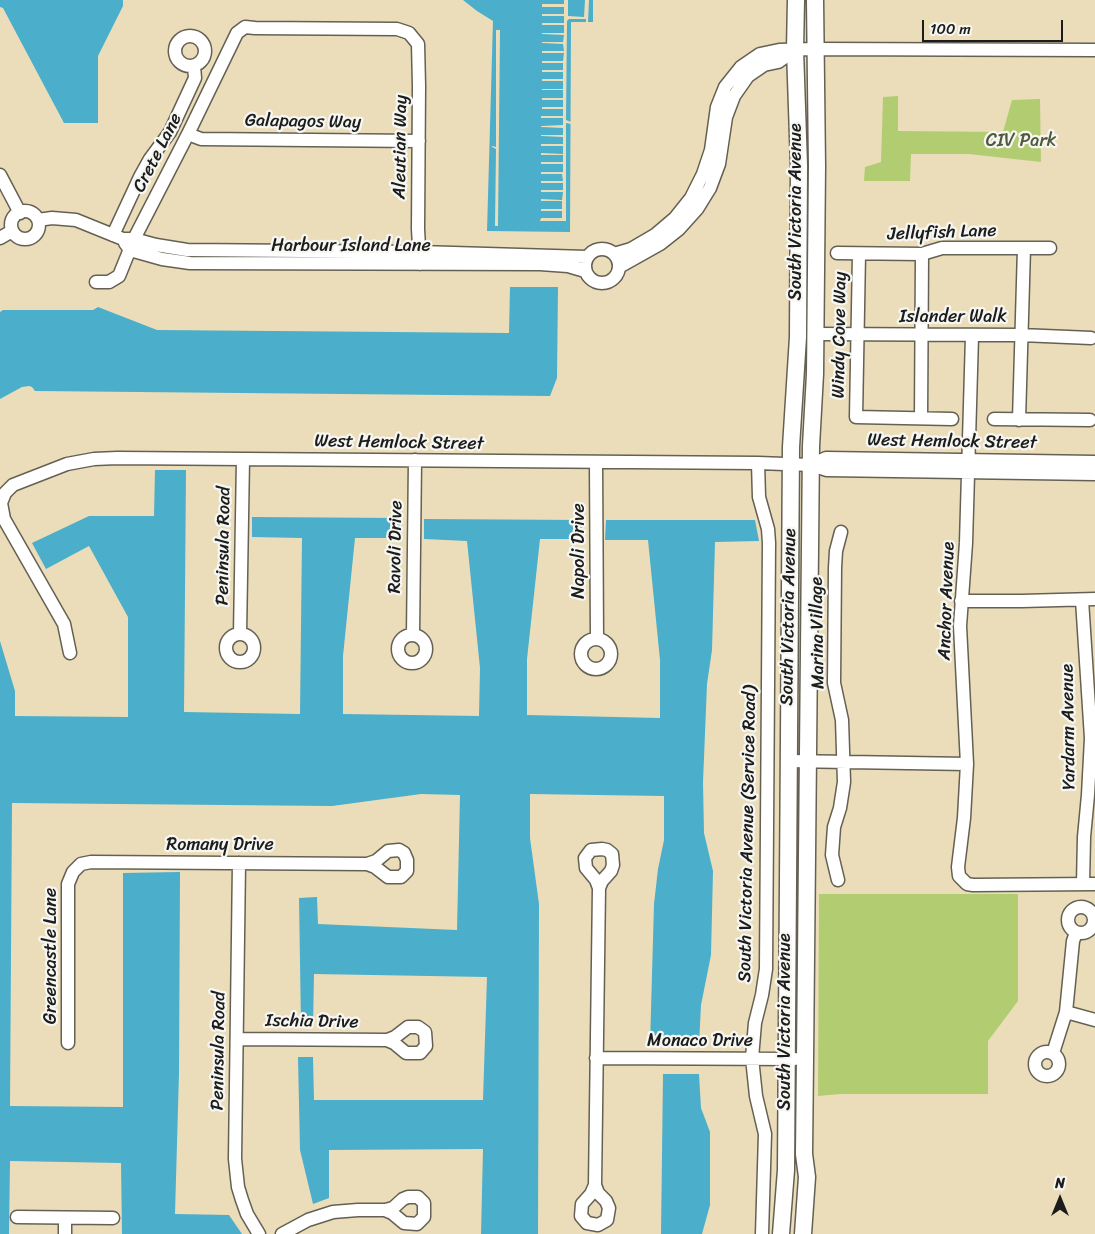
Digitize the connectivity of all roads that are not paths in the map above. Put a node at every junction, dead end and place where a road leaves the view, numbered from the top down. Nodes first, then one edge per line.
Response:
1 (796, 0) edge
2 (816, 0) edge
3 (245, 27) joint
4 (815, 49) junction
5 (795, 50) junction
6 (1095, 50) edge
7 (194, 66) dead end
8 (188, 134) junction
9 (419, 141) junction
10 (0, 175) edge
11 (20, 213) junction
12 (38, 220) junction
13 (12, 231) junction
14 (0, 238) edge
15 (125, 241) junction
16 (1024, 248) junction
17 (1050, 248) dead end
18 (614, 254) junction
19 (836, 254) dead end
20 (859, 254) junction
21 (922, 254) junction
22 (587, 257) junction
23 (420, 258) junction
24 (619, 267) junction
25 (585, 272) junction
26 (96, 282) dead end
27 (815, 334) junction
28 (858, 335) junction
29 (922, 335) junction
30 (1021, 335) junction
31 (972, 336) junction
32 (1091, 338) dead end
33 (921, 418) junction
34 (952, 419) dead end
35 (994, 419) dead end
36 (1019, 420) junction
37 (1090, 420) dead end
38 (243, 459) junction
39 (414, 460) junction
40 (1095, 462) edge
41 (596, 463) junction
42 (758, 463) junction
43 (791, 464) junction
44 (811, 465) junction
45 (968, 466) junction
46 (1095, 474) edge
47 (841, 532) dead end
48 (1089, 599) edge
49 (961, 601) junction
50 (240, 634) dead end
51 (413, 635) dead end
52 (597, 639) dead end
53 (70, 653) dead end
54 (789, 761) junction
55 (807, 762) junction
56 (844, 762) junction
57 (967, 764) junction
58 (239, 863) junction
59 (367, 864) dead end
60 (74, 869) joint
61 (838, 880) dead end
62 (1089, 884) edge
63 (599, 888) dead end
64 (1076, 933) dead end
65 (1066, 1012) junction
66 (1095, 1020) edge
67 (237, 1039) junction
68 (387, 1040) dead end
69 (68, 1043) dead end
70 (1053, 1053) dead end
71 (596, 1058) junction
72 (752, 1058) junction
73 (787, 1058) junction
74 (804, 1059) junction
75 (595, 1185) dead end
76 (385, 1210) dead end
77 (17, 1217) dead end
78 (65, 1218) junction
79 (113, 1218) dead end
80 (65, 1234) edge
81 (259, 1234) edge
82 (282, 1234) edge
83 (762, 1234) edge
84 (781, 1234) edge
85 (803, 1234) edge

1 - 5 main road, South Victoria Avenue
2 - 4 main road, South Victoria Avenue
3 - 8 street, Crete Lane
3 - 9 street, Aleutian Way
4 - 5 street
4 - 6 street
4 - 27 main road, South Victoria Avenue
5 - 18 street
5 - 24 street
5 - 43 main road, South Victoria Avenue
7 - 15 street
8 - 9 street, Galapagos Way
8 - 15 street, Crete Lane
9 - 23 street, Aleutian Way
10 - 11 street
11 - 12 street
11 - 13 street
12 - 13 street
12 - 15 street, Harbour Island Lane
13 - 14 street
15 - 23 street, Harbour Island Lane
15 - 26 street, Crete Lane
16 - 17 street, Jellyfish Lane
16 - 21 street, Jellyfish Lane
16 - 30 street
18 - 22 street
18 - 24 street
19 - 20 street, Jellyfish Lane
20 - 21 street, Jellyfish Lane
20 - 28 street, Windy Cove Way
21 - 29 street
22 - 23 street, Harbour Island Lane
22 - 25 street
23 - 25 street, Harbour Island Lane
24 - 25 street
27 - 28 street, Islander Walk
27 - 44 main road, South Victoria Avenue
28 - 29 street, Islander Walk
28 - 33 street, Windy Cove Way
29 - 31 street, Islander Walk
29 - 33 street
30 - 31 street, Islander Walk
30 - 32 street, Islander Walk
30 - 36 street
31 - 45 street, Anchor Avenue
33 - 34 street
35 - 36 street
36 - 37 street
38 - 39 street, West Hemlock Street
38 - 50 street, Peninsula Road
38 - 53 street, West Hemlock Street
39 - 41 street, West Hemlock Street
39 - 51 street, Ravoli Drive
40 - 45 street, West Hemlock Street
41 - 42 street, West Hemlock Street
41 - 52 street, Napoli Drive
42 - 43 street, West Hemlock Street
42 - 72 street, South Victoria Avenue (Service Road)
43 - 44 street, West Hemlock Street
43 - 54 main road, South Victoria Avenue
44 - 45 street, West Hemlock Street
44 - 55 main road, South Victoria Avenue
45 - 46 street, West Hemlock Street
45 - 49 street, Anchor Avenue
47 - 56 street, Marina Village
48 - 49 street
48 - 62 street, Yardarm Avenue
49 - 57 street, Anchor Avenue
54 - 55 street
54 - 73 main road, South Victoria Avenue
55 - 56 street
55 - 74 main road, South Victoria Avenue
56 - 57 street
56 - 61 street, Marina Village
57 - 62 street, Anchor Avenue
58 - 59 street, Romany Drive
58 - 60 street, Romany Drive
58 - 67 street, Peninsula Road
60 - 69 street, Greencastle Lane
63 - 71 street
64 - 65 street
65 - 66 street
65 - 70 street
67 - 68 street, Ischia Drive
67 - 81 street, Peninsula Road
71 - 72 street, Monaco Drive
71 - 75 street
72 - 73 street, Monaco Drive
72 - 83 street, South Victoria Avenue (Service Road)
73 - 74 street, Monaco Drive
73 - 84 main road, South Victoria Avenue
74 - 85 main road, South Victoria Avenue
76 - 82 street
77 - 78 street
78 - 79 street
78 - 80 street

